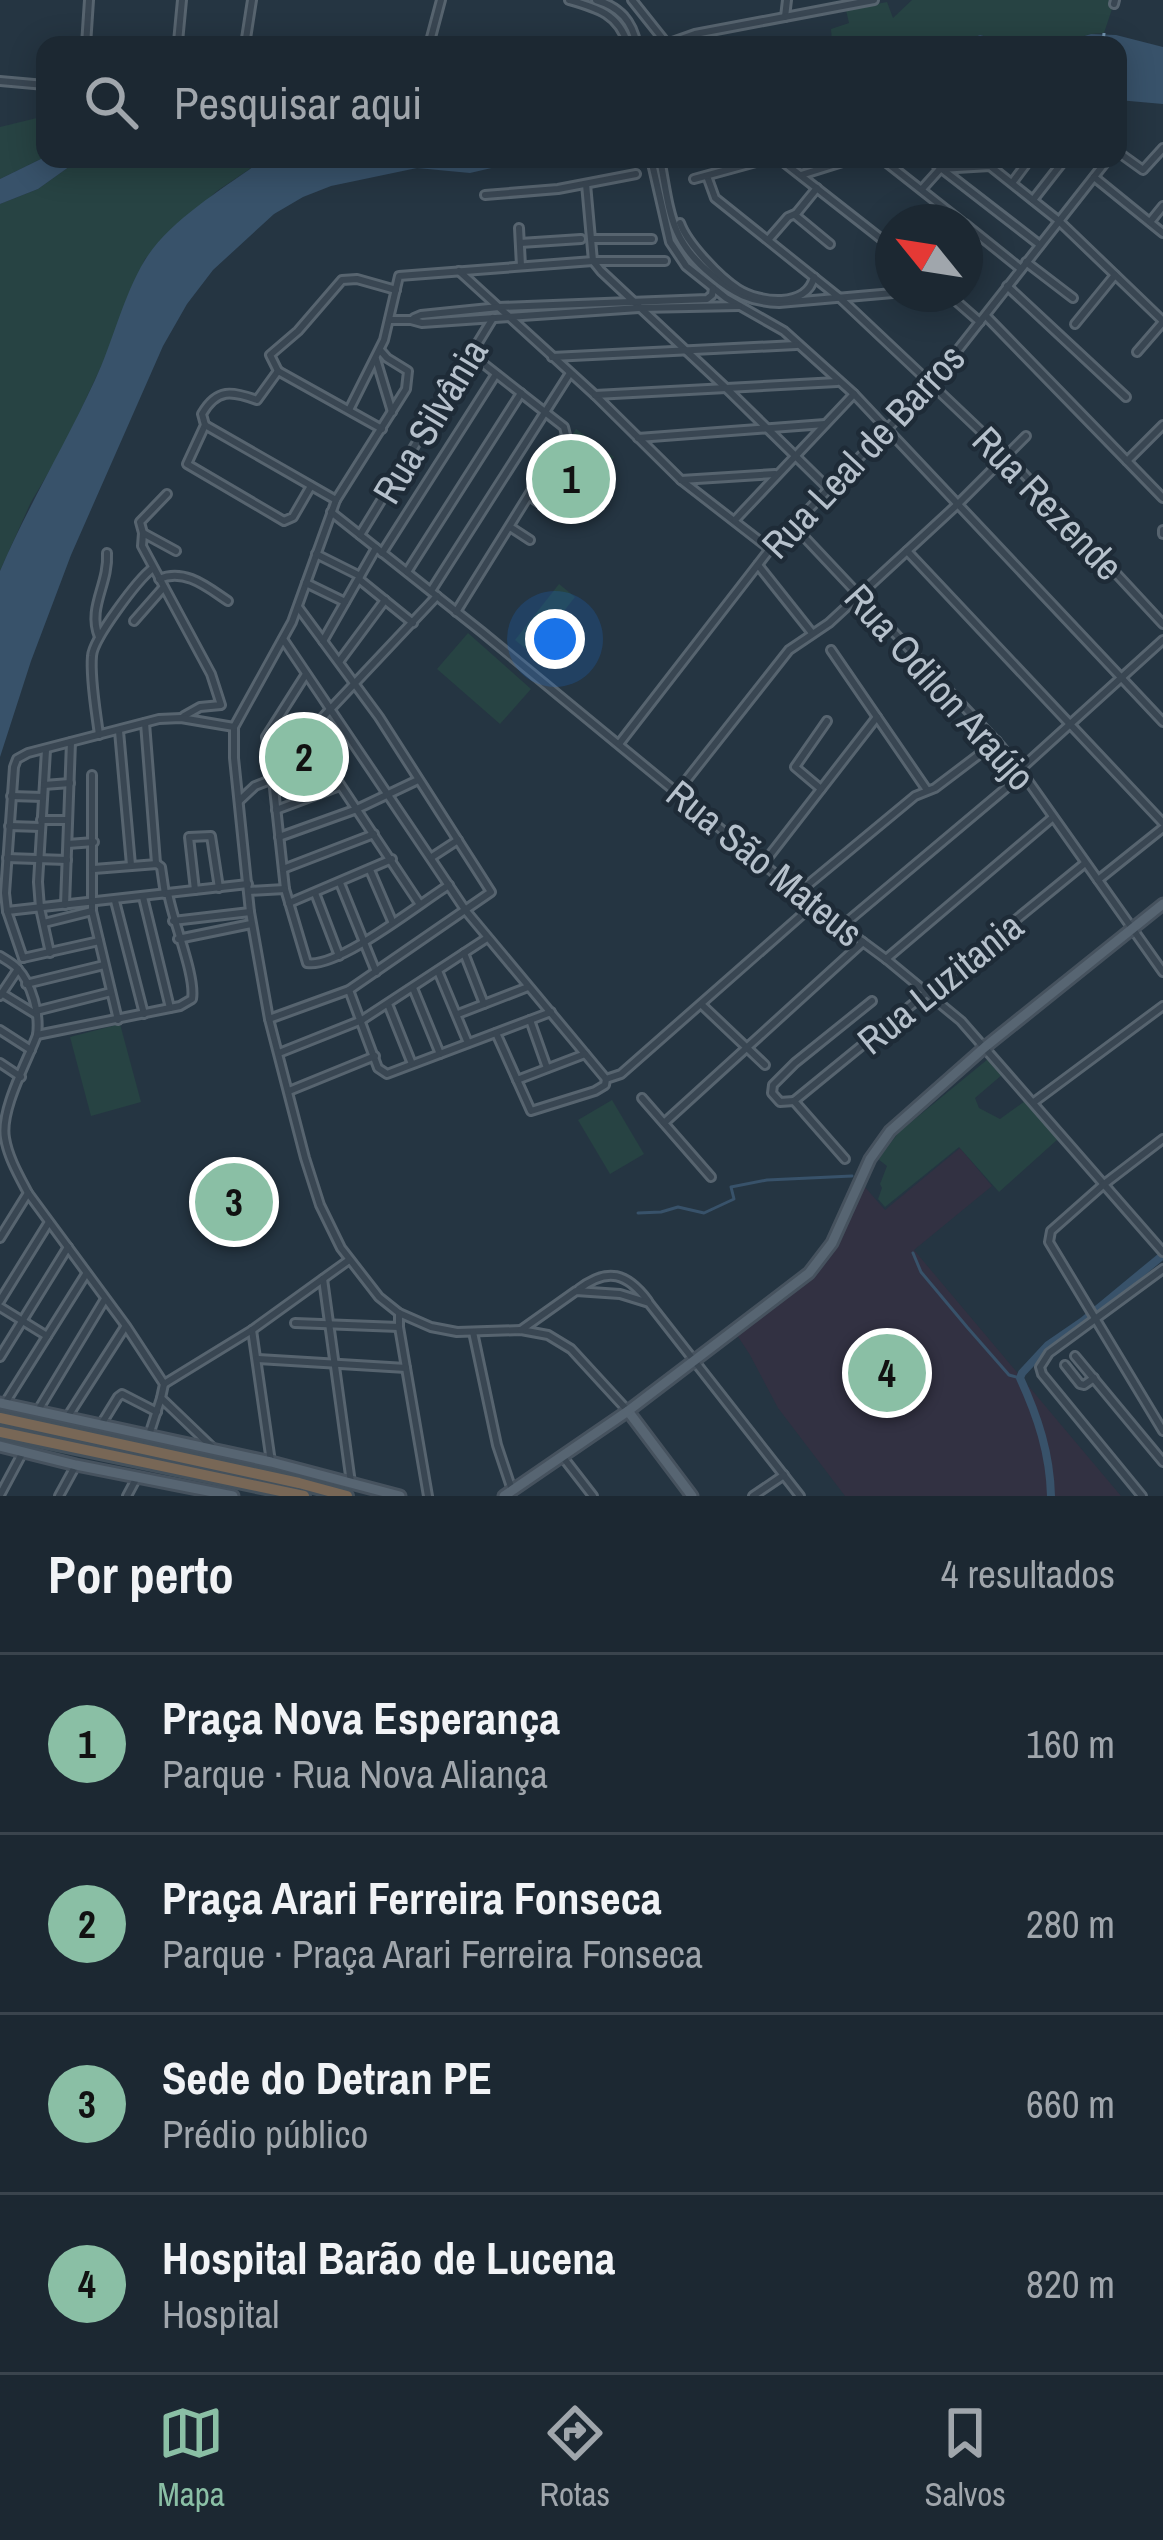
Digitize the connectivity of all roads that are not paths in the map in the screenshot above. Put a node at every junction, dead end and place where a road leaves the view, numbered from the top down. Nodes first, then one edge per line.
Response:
1 (88, 0) edge
2 (182, 0) edge
3 (252, 0) edge
4 (441, 0) edge
5 (569, 0) edge
6 (596, 0) edge
7 (632, 0) edge
8 (787, 0) edge
9 (874, 0) edge
10 (841, 4) edge
11 (785, 17) junction
12 (86, 36) edge
13 (179, 36) edge
14 (246, 36) edge
15 (431, 36) edge
16 (626, 36) edge
17 (635, 36) edge
18 (660, 36) edge
19 (689, 36) edge
20 (0, 81) edge
21 (36, 84) edge
22 (1163, 148) edge
23 (1127, 159) edge
24 (653, 168) edge
25 (662, 168) edge
26 (736, 168) edge
27 (792, 168) edge
28 (823, 168) edge
29 (894, 168) edge
30 (949, 168) edge
31 (998, 168) edge
32 (1023, 168) edge
33 (1058, 168) edge
34 (1101, 168) edge
35 (940, 169) junction
36 (636, 174) dead end
37 (801, 175) junction
38 (707, 176) junction
39 (1094, 177) junction
40 (694, 179) dead end
41 (1012, 183) junction
42 (586, 184) junction
43 (817, 188) junction
44 (922, 189) junction
45 (485, 195) dead end
46 (1033, 200) junction
47 (941, 204) edge
48 (1163, 206) edge
49 (795, 214) junction
50 (1059, 221) junction
51 (1150, 222) junction
52 (680, 224) dead end
53 (519, 227) dead end
54 (1163, 233) edge
55 (875, 234) edge
56 (983, 237) edge
57 (581, 238) dead end
58 (592, 239) junction
59 (652, 239) dead end
60 (768, 240) junction
61 (520, 243) junction
62 (830, 244) dead end
63 (1040, 245) junction
64 (593, 261) junction
65 (665, 261) dead end
66 (521, 266) junction
67 (1024, 266) junction
68 (459, 271) junction
69 (1114, 275) junction
70 (814, 277) junction
71 (717, 285) junction
72 (1007, 286) junction
73 (396, 290) junction
74 (875, 295) edge
75 (1073, 298) dead end
76 (841, 299) junction
77 (763, 300) junction
78 (636, 306) junction
79 (739, 306) junction
80 (500, 308) junction
81 (974, 312) edge
82 (755, 314) junction
83 (511, 317) junction
84 (982, 318) junction
85 (492, 319) junction
86 (389, 320) junction
87 (411, 320) junction
88 (1163, 322) edge
89 (1075, 324) dead end
90 (800, 344) junction
91 (686, 351) junction
92 (1137, 352) dead end
93 (471, 354) junction
94 (378, 355) junction
95 (552, 357) junction
96 (278, 370) junction
97 (497, 372) junction
98 (571, 373) junction
99 (841, 382) junction
100 (931, 384) junction
101 (726, 388) junction
102 (522, 392) junction
103 (854, 394) junction
104 (595, 395) junction
105 (1126, 397) dead end
106 (349, 410) junction
107 (544, 411) junction
108 (392, 412) junction
109 (825, 424) junction
110 (205, 425) junction
111 (1163, 425) edge
112 (888, 428) junction
113 (382, 429) junction
114 (768, 430) junction
115 (1026, 436) dead end
116 (638, 438) junction
117 (795, 456) junction
118 (1008, 457) junction
119 (1127, 461) junction
120 (779, 474) junction
121 (682, 480) junction
122 (310, 486) junction
123 (829, 489) junction
124 (167, 494) dead end
125 (529, 496) junction
126 (1163, 498) edge
127 (336, 500) junction
128 (959, 503) junction
129 (331, 512) junction
130 (555, 513) dead end
131 (735, 520) junction
132 (793, 525) junction
133 (510, 526) junction
134 (143, 533) junction
135 (360, 535) junction
136 (530, 540) dead end
137 (770, 549) junction
138 (379, 550) junction
139 (176, 551) dead end
140 (907, 551) junction
141 (107, 553) dead end
142 (316, 554) junction
143 (758, 565) junction
144 (153, 568) junction
145 (407, 572) junction
146 (359, 578) junction
147 (306, 583) junction
148 (161, 584) junction
149 (434, 593) junction
150 (859, 595) junction
151 (229, 601) dead end
152 (385, 601) junction
153 (345, 602) junction
154 (298, 607) junction
155 (456, 612) junction
156 (134, 621) dead end
157 (413, 623) junction
158 (1163, 624) edge
159 (812, 633) junction
160 (99, 637) junction
161 (284, 639) junction
162 (1163, 640) edge
163 (323, 641) junction
164 (831, 650) dead end
165 (339, 662) junction
166 (306, 674) junction
167 (1121, 676) junction
168 (355, 683) junction
169 (330, 710) junction
170 (181, 718) junction
171 (877, 718) junction
172 (827, 721) dead end
173 (1070, 722) junction
174 (1163, 722) edge
175 (145, 723) junction
176 (234, 727) junction
177 (119, 730) junction
178 (99, 735) junction
179 (307, 735) junction
180 (71, 742) junction
181 (997, 742) junction
182 (619, 745) junction
183 (46, 750) junction
184 (323, 758) junction
185 (1021, 771) junction
186 (92, 775) dead end
187 (273, 775) junction
188 (418, 780) junction
189 (70, 783) junction
190 (44, 785) junction
191 (255, 786) junction
192 (341, 786) junction
193 (237, 787) junction
194 (821, 789) junction
195 (927, 790) junction
196 (676, 792) junction
197 (390, 794) junction
198 (11, 796) junction
199 (43, 797) junction
200 (239, 801) junction
201 (357, 809) junction
202 (276, 810) junction
203 (1052, 818) junction
204 (68, 820) junction
205 (41, 823) junction
206 (9, 826) junction
207 (1163, 826) edge
208 (374, 834) junction
209 (279, 837) junction
210 (458, 840) junction
211 (94, 842) junction
212 (68, 844) junction
213 (432, 857) junction
214 (7, 858) junction
215 (38, 860) junction
216 (67, 860) junction
217 (392, 860) junction
218 (1085, 863) junction
219 (763, 864) junction
220 (131, 865) junction
221 (158, 865) junction
222 (94, 869) junction
223 (283, 869) junction
224 (370, 870) junction
225 (1098, 880) junction
226 (340, 883) junction
227 (449, 885) junction
228 (249, 887) junction
229 (219, 888) junction
230 (285, 889) junction
231 (195, 890) junction
232 (315, 892) junction
233 (798, 892) junction
234 (167, 893) junction
235 (142, 897) junction
236 (116, 901) junction
237 (289, 903) junction
238 (419, 903) junction
239 (1163, 904) edge
240 (65, 905) junction
241 (813, 905) junction
242 (93, 907) junction
243 (40, 908) junction
244 (8, 911) junction
245 (466, 911) junction
246 (250, 912) junction
247 (173, 921) junction
248 (44, 922) junction
249 (392, 922) junction
250 (252, 924) junction
251 (842, 926) junction
252 (1131, 930) junction
253 (487, 938) junction
254 (178, 939) junction
255 (99, 941) junction
256 (364, 942) junction
257 (863, 942) junction
258 (50, 953) junction
259 (464, 953) junction
260 (0, 956) edge
261 (339, 956) junction
262 (23, 958) junction
263 (886, 959) junction
264 (105, 965) junction
265 (1161, 966) edge
266 (18, 969) junction
267 (438, 970) junction
268 (376, 972) junction
269 (26, 983) junction
270 (528, 987) junction
271 (413, 988) junction
272 (349, 990) junction
273 (111, 992) junction
274 (1, 994) edge
275 (928, 994) junction
276 (872, 1001) dead end
277 (388, 1004) junction
278 (484, 1004) junction
279 (702, 1005) junction
280 (1163, 1006) edge
281 (170, 1008) junction
282 (550, 1012) junction
283 (37, 1013) junction
284 (144, 1014) junction
285 (458, 1015) junction
286 (118, 1019) junction
287 (269, 1019) junction
288 (362, 1020) junction
289 (530, 1020) junction
290 (965, 1025) junction
291 (0, 1030) edge
292 (957, 1031) dead end
293 (496, 1033) junction
294 (37, 1035) junction
295 (468, 1042) junction
296 (985, 1047) junction
297 (747, 1048) junction
298 (32, 1050) junction
299 (279, 1053) junction
300 (440, 1054) junction
301 (585, 1054) junction
302 (375, 1056) junction
303 (0, 1063) edge
304 (412, 1064) junction
305 (765, 1065) dead end
306 (547, 1069) junction
307 (21, 1077) junction
308 (607, 1079) junction
309 (517, 1080) junction
310 (289, 1091) junction
311 (0, 1098) edge
312 (642, 1099) dead end
313 (794, 1101) junction
314 (1034, 1102) junction
315 (10, 1105) junction
316 (664, 1123) junction
317 (3, 1138) edge
318 (1163, 1139) edge
319 (845, 1159) dead end
320 (711, 1177) dead end
321 (1102, 1185) junction
322 (28, 1193) junction
323 (49, 1222) junction
324 (0, 1238) edge
325 (68, 1247) junction
326 (1161, 1249) edge
327 (349, 1260) junction
328 (1163, 1269) edge
329 (86, 1274) junction
330 (323, 1279) junction
331 (577, 1291) junction
332 (106, 1299) junction
333 (649, 1303) junction
334 (0, 1304) edge
335 (399, 1313) junction
336 (1095, 1319) junction
337 (22, 1321) junction
338 (295, 1322) dead end
339 (328, 1324) junction
340 (126, 1326) junction
341 (399, 1327) junction
342 (252, 1330) junction
343 (520, 1330) junction
344 (472, 1332) junction
345 (47, 1336) junction
346 (1075, 1356) dead end
347 (0, 1357) edge
348 (258, 1359) junction
349 (693, 1360) junction
350 (333, 1362) junction
351 (1065, 1365) dead end
352 (406, 1368) junction
353 (1094, 1378) junction
354 (164, 1384) junction
355 (161, 1398) junction
356 (2, 1404) edge
357 (37, 1412) junction
358 (157, 1412) junction
359 (628, 1412) junction
360 (0, 1418) edge
361 (66, 1420) junction
362 (100, 1426) junction
363 (1163, 1431) edge
364 (0, 1432) edge
365 (148, 1436) junction
366 (0, 1446) edge
367 (214, 1450) junction
368 (23, 1452) junction
369 (562, 1455) junction
370 (272, 1462) junction
371 (1163, 1462) edge
372 (76, 1465) junction
373 (784, 1475) junction
374 (138, 1476) junction
375 (351, 1483) junction
376 (209, 1494) edge
377 (508, 1494) edge
378 (0, 1495) edge
379 (59, 1496) edge
380 (127, 1496) edge
381 (233, 1496) edge
382 (304, 1496) edge
383 (347, 1496) edge
384 (400, 1496) edge
385 (428, 1496) edge
386 (592, 1496) edge
387 (692, 1496) edge
388 (753, 1496) edge
389 (800, 1496) edge
390 (1142, 1496) edge

1 - 12 street
2 - 13 street
3 - 14 street
4 - 15 street
5 - 16 street
6 - 17 street
7 - 18 street
8 - 11 street
9 - 10 street
10 - 11 street
11 - 19 street
20 - 21 street
22 - 23 street
24 - 71 street
25 - 71 street
26 - 38 street
27 - 37 street
28 - 37 street
29 - 44 street
30 - 35 street
31 - 41 street
32 - 41 street
33 - 46 street
34 - 39 street, Rua Leal de Barros
35 - 44 street
35 - 63 street
36 - 42 street
37 - 43 street
38 - 40 street
38 - 60 street, Rua Rezende
39 - 50 street, Rua Leal de Barros
39 - 51 street
41 - 46 street
42 - 45 street
42 - 58 street
43 - 49 street
43 - 55 street
44 - 47 street
46 - 50 street
48 - 51 street
49 - 60 street
49 - 62 street
50 - 63 street, Rua Leal de Barros
50 - 69 street
51 - 54 street
52 - 77 street
53 - 61 street
56 - 67 street
57 - 61 street
58 - 59 street
58 - 64 street
60 - 70 street, Rua Rezende
61 - 66 street
63 - 67 street, Rua Leal de Barros
64 - 65 street
64 - 66 street
64 - 78 street
66 - 68 street
67 - 72 street, Rua Leal de Barros
67 - 75 street
68 - 73 street
68 - 80 street
69 - 88 street
69 - 89 street
70 - 76 street, Rua Rezende
70 - 77 street
71 - 77 street
71 - 78 street
71 - 79 street
72 - 84 street, Rua Leal de Barros
72 - 105 street
73 - 86 street
73 - 96 street
74 - 76 street
76 - 77 street
76 - 100 street, Rua Rezende
77 - 82 street
78 - 79 street
78 - 80 street
78 - 83 street
78 - 91 street
79 - 82 street
80 - 83 street
80 - 85 street, Rua Silvânia
80 - 87 street
81 - 84 street
82 - 90 street
83 - 85 street
83 - 95 street
84 - 100 street, Rua Leal de Barros
84 - 119 street
85 - 87 street
85 - 93 street, Rua Silvânia
86 - 87 street
86 - 94 street
88 - 92 street
90 - 91 street
90 - 99 street
91 - 95 street
91 - 101 street
93 - 97 street
93 - 135 street, Rua Silvânia
94 - 106 street
94 - 108 street
94 - 108 street
95 - 98 street
96 - 106 street
96 - 110 street
97 - 102 street
97 - 138 street
98 - 104 street
98 - 107 street
99 - 101 street
99 - 103 street
100 - 112 street, Rua Leal de Barros
100 - 118 street, Rua Rezende
101 - 104 street
101 - 114 street
102 - 107 street
102 - 145 street
103 - 109 street
103 - 112 street
104 - 116 street
106 - 113 street
107 - 125 street
107 - 149 street
108 - 113 street
109 - 114 street
109 - 117 street
110 - 122 street
110 - 122 street
111 - 119 street
112 - 123 street, Rua Leal de Barros
112 - 128 street
113 - 127 street
114 - 116 street
114 - 117 street
115 - 118 street
116 - 121 street
117 - 120 street
117 - 123 street
118 - 128 street
118 - 158 street, Rua Rezende
119 - 126 street
120 - 121 street
120 - 131 street
121 - 131 street
122 - 127 street
123 - 132 street, Rua Leal de Barros
124 - 134 street
125 - 130 street
125 - 133 street
127 - 129 street
128 - 140 street
128 - 167 street
129 - 135 street, Rua São Mateus
129 - 142 street
131 - 137 street
132 - 137 street, Rua Leal de Barros
132 - 150 street, Rua Odilon Araújo
133 - 136 street
133 - 155 street
134 - 139 street
134 - 144 street
135 - 138 street, Rua São Mateus
137 - 143 street, Rua Leal de Barros
138 - 145 street, Rua São Mateus
138 - 146 street
140 - 150 street
140 - 173 street
141 - 160 street
142 - 146 street
142 - 147 street
143 - 159 street
143 - 182 street, Rua Leal de Barros
144 - 148 street
144 - 160 street
145 - 149 street, Rua São Mateus
146 - 152 street
146 - 153 street
147 - 153 street
147 - 154 street
148 - 151 street
148 - 156 street
148 - 170 street
149 - 155 street, Rua São Mateus
149 - 157 street
150 - 159 street
150 - 181 street, Rua Odilon Araújo
152 - 157 street
152 - 165 street
153 - 163 street
154 - 161 street
154 - 163 street
155 - 182 street, Rua São Mateus
157 - 168 street
159 - 196 street
160 - 178 street
161 - 166 street
161 - 176 street
162 - 167 street
163 - 165 street
164 - 171 street
165 - 168 street
166 - 169 street
166 - 187 street
167 - 173 street
167 - 174 street
168 - 169 street
168 - 188 street
169 - 179 street
169 - 197 street
170 - 175 street
170 - 176 street
171 - 194 street
171 - 195 street
172 - 194 street
173 - 185 street
173 - 207 street
175 - 177 street
175 - 221 street
176 - 193 street
177 - 178 street
177 - 220 street
178 - 180 street
179 - 184 street
179 - 187 street
180 - 183 street
180 - 189 street
181 - 185 street, Rua Odilon Araújo
181 - 195 street
182 - 196 street, Rua São Mateus
183 - 190 street
183 - 198 street
184 - 187 street
184 - 192 street
185 - 203 street, Rua Odilon Araújo
185 - 251 street
186 - 211 street
187 - 191 street
187 - 202 street
188 - 197 street
188 - 210 street
189 - 190 street
189 - 204 street
190 - 199 street
191 - 193 street
191 - 200 street
192 - 201 street
192 - 202 street
193 - 200 street
194 - 219 street
195 - 233 street
196 - 219 street, Rua São Mateus
197 - 201 street
197 - 213 street
198 - 199 street
198 - 206 street
199 - 205 street
200 - 228 street
201 - 208 street
201 - 209 street
202 - 209 street
203 - 218 street, Rua Odilon Araújo
203 - 263 street
204 - 205 street
204 - 212 street
205 - 206 street
205 - 215 street
206 - 214 street
207 - 225 street
208 - 217 street
208 - 223 street
209 - 223 street
210 - 213 street
210 - 245 street
211 - 212 street
211 - 222 street
212 - 216 street
213 - 227 street
214 - 215 street
214 - 244 street
215 - 216 street
215 - 243 street
216 - 240 street
217 - 224 street
217 - 238 street
218 - 225 street, Rua Odilon Araújo
218 - 275 street, Rua Luzitania
219 - 233 street, Rua São Mateus
220 - 221 street
220 - 222 street
221 - 234 street
222 - 242 street
223 - 230 street
224 - 226 street
224 - 249 street
225 - 252 street, Rua Odilon Araújo
226 - 232 street
226 - 256 street
227 - 238 street
227 - 245 street
228 - 229 street
228 - 230 street
228 - 246 street
229 - 231 street
229 - 231 street
230 - 237 street
231 - 234 street
232 - 237 street
232 - 261 street
233 - 241 street, Rua São Mateus
234 - 235 street
234 - 247 street
235 - 236 street
235 - 281 street
236 - 242 street
236 - 284 street
237 - 261 street
238 - 249 street
239 - 252 main road
240 - 242 street
240 - 243 street
241 - 251 street, Rua São Mateus
241 - 279 street
242 - 248 street
242 - 255 street
243 - 244 street
243 - 248 street
244 - 262 street
245 - 253 street
245 - 268 street
246 - 247 street
246 - 250 street
247 - 254 street
248 - 258 street
249 - 256 street
250 - 254 street
250 - 287 street
251 - 257 street, Rua São Mateus
252 - 265 street, Rua Odilon Araújo
252 - 296 main road
253 - 259 street
253 - 270 street
254 - 281 street
255 - 258 street
255 - 264 street
256 - 261 street
256 - 268 street
257 - 263 street, Rua São Mateus
257 - 297 street
258 - 262 street
259 - 267 street
259 - 278 street
260 - 266 street
262 - 266 street
263 - 275 street, Rua São Mateus
264 - 269 street
264 - 273 street
266 - 269 street
266 - 274 street
267 - 271 street
267 - 285 street
268 - 272 street
269 - 283 street
270 - 278 street
270 - 282 street
271 - 277 street
271 - 300 street
272 - 287 street
272 - 288 street
273 - 283 street
273 - 286 street
274 - 283 street
275 - 290 street, Rua São Mateus
275 - 313 street, Rua Luzitania
276 - 313 street
277 - 288 street
277 - 304 street
278 - 285 street
279 - 297 street
279 - 308 street
280 - 314 street
281 - 284 street
282 - 289 street
282 - 301 street
283 - 294 street
284 - 286 street
285 - 295 street
286 - 294 street
287 - 299 street
288 - 299 street
288 - 302 street
289 - 293 street
289 - 306 street
290 - 292 street
290 - 296 street, Rua São Mateus
291 - 298 street
293 - 295 street
293 - 309 street
294 - 298 street
295 - 300 street
296 - 314 street, Rua São Mateus
296 - 349 main road
297 - 305 street
297 - 316 street
298 - 307 street
299 - 310 street
300 - 304 street
301 - 306 street
301 - 308 street
302 - 304 street
302 - 310 street
303 - 307 street
306 - 309 street
307 - 315 street
308 - 309 street
310 - 327 street
311 - 315 street
312 - 316 street
313 - 319 street
314 - 321 street, Rua São Mateus
315 - 317 street
316 - 320 street
317 - 322 street
318 - 321 street
321 - 326 street, Rua São Mateus
321 - 336 street
322 - 323 street
322 - 324 street
323 - 325 street
323 - 334 street
325 - 329 street
325 - 337 street
327 - 330 street
327 - 335 street
328 - 336 street
329 - 332 street
329 - 345 street
330 - 339 street
330 - 342 street
331 - 333 street
331 - 333 street
331 - 343 street
332 - 340 street
332 - 357 street
333 - 349 street
334 - 337 street
335 - 341 street
335 - 344 street
336 - 363 street
336 - 390 street
337 - 345 street
337 - 347 street
338 - 339 street
339 - 341 street
339 - 350 street
340 - 354 street
340 - 361 street
341 - 352 street
342 - 348 street
342 - 354 street
343 - 344 street
343 - 359 street
344 - 377 street
345 - 356 street
346 - 353 street
348 - 350 street
348 - 370 street
349 - 359 main road
349 - 373 street
350 - 352 street
350 - 375 street
351 - 353 street
352 - 385 street
353 - 371 street
354 - 355 street
355 - 358 street
355 - 367 street
356 - 357 main road
357 - 361 main road
358 - 362 street
358 - 365 street
359 - 369 main road
359 - 387 main road
360 - 383 highway
361 - 362 main road
362 - 365 main road
364 - 382 highway
365 - 367 main road
366 - 368 main road
367 - 370 main road
368 - 372 main road
368 - 378 street
369 - 377 main road
369 - 386 street
370 - 375 main road
372 - 374 main road
372 - 379 street
373 - 388 street
373 - 389 street
374 - 376 main road
374 - 380 street
375 - 384 main road
376 - 381 main road

